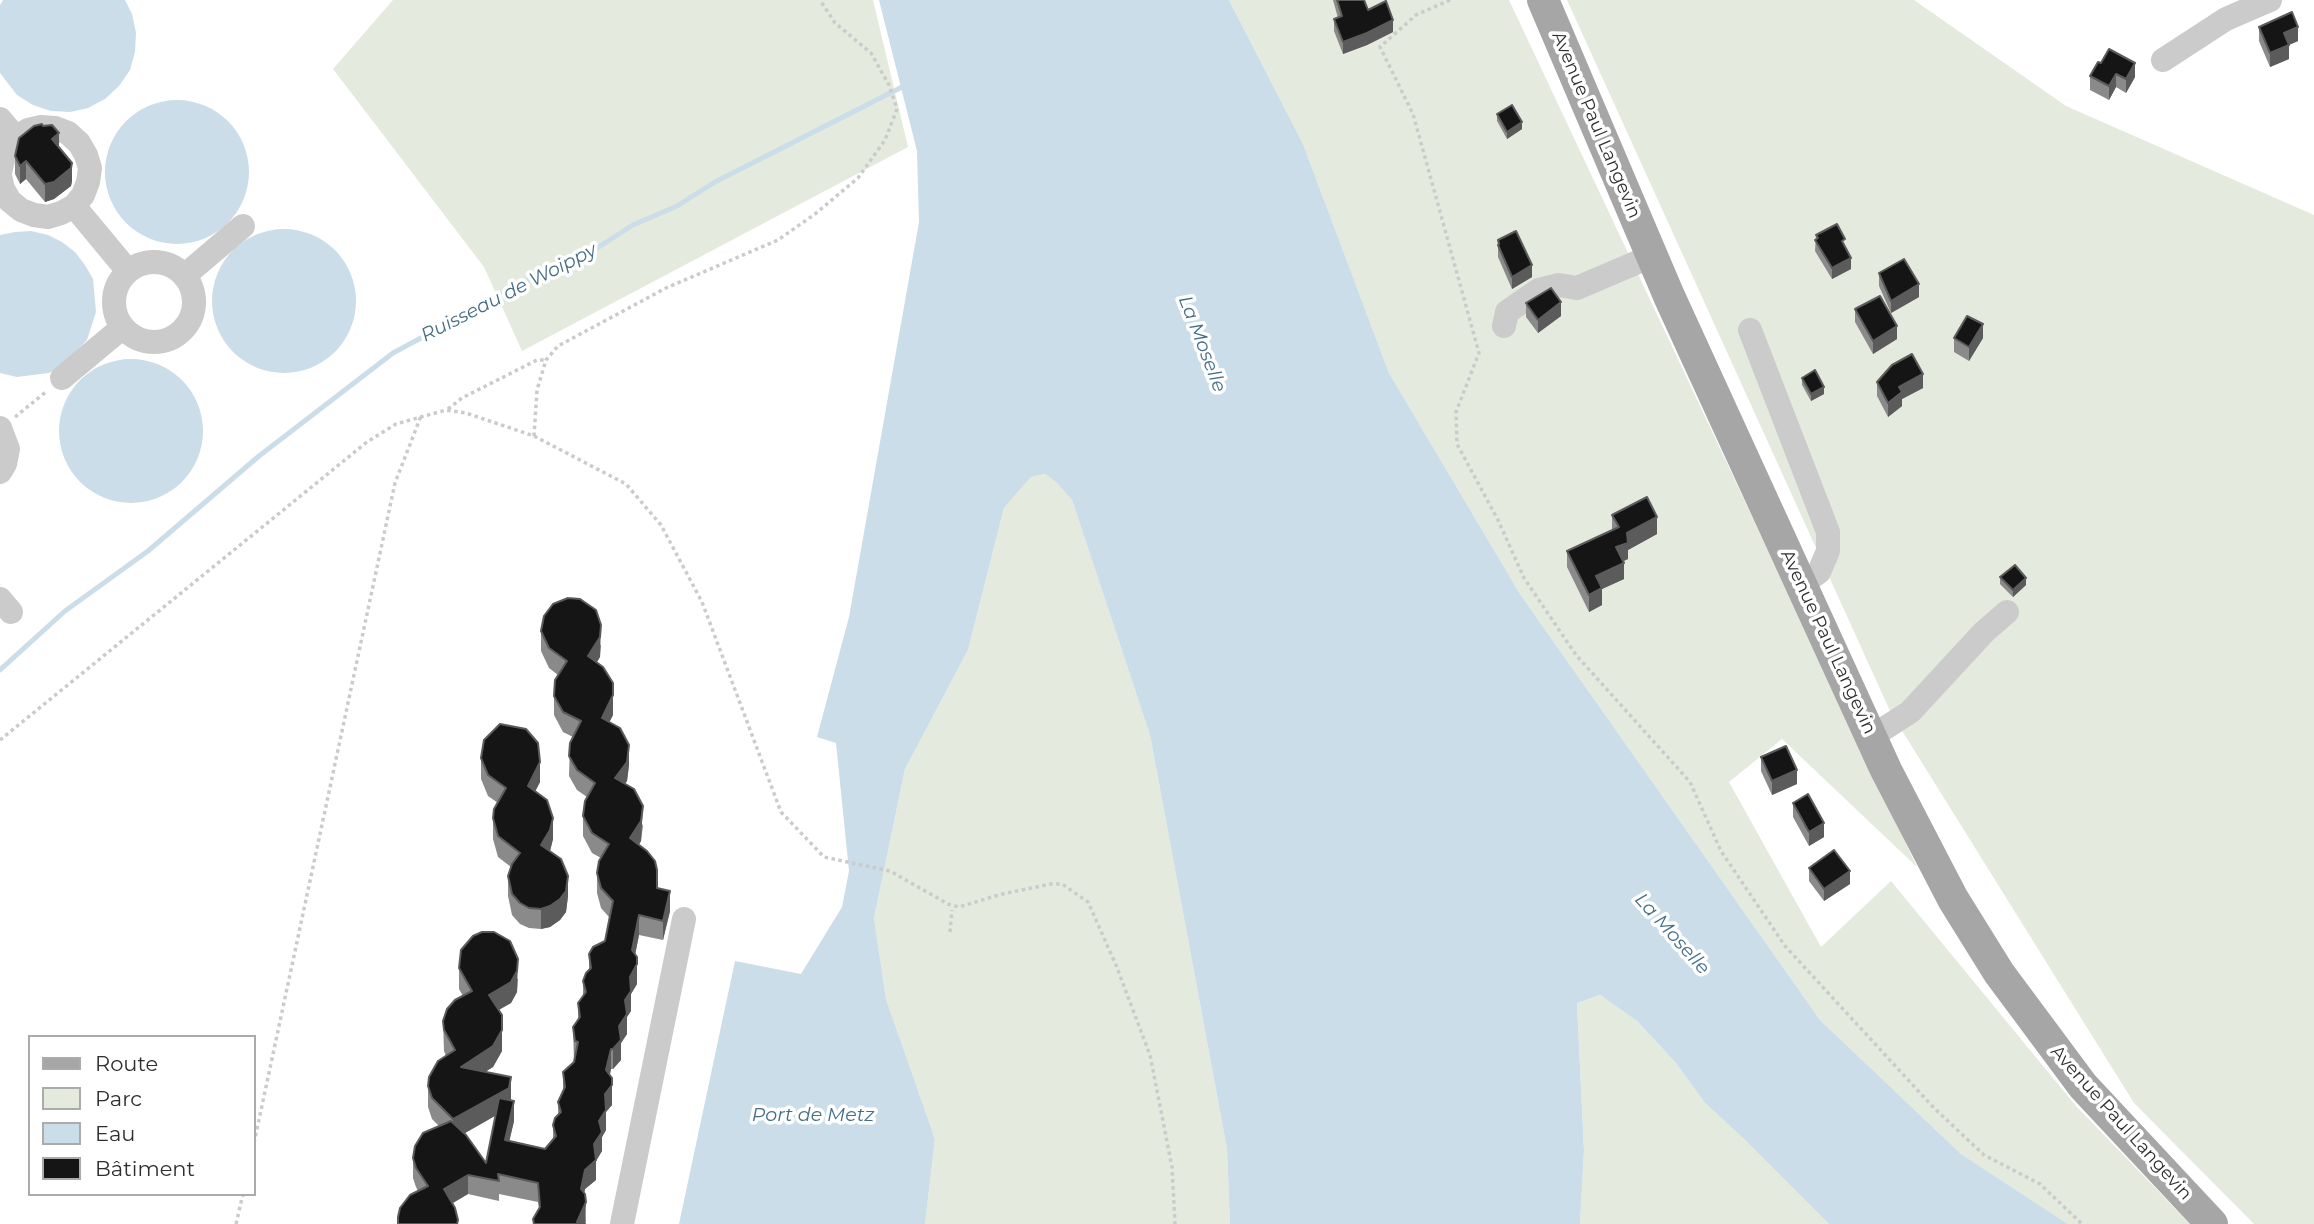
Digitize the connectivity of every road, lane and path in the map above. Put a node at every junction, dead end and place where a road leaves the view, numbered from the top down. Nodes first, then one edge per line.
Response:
1 (820, 0) edge
2 (1450, 0) edge
3 (1543, 0) edge
4 (2270, 0) edge
5 (2163, 60) dead end
6 (8, 128) edge
7 (0, 174) edge
8 (5, 205) edge
9 (74, 206) junction
10 (243, 226) dead end
11 (1652, 256) junction
12 (128, 271) junction
13 (184, 276) junction
14 (1504, 326) dead end
15 (123, 327) junction
16 (1750, 330) dead end
17 (546, 360) junction
18 (62, 378) joint
19 (446, 410) junction
20 (421, 416) junction
21 (0, 428) edge
22 (534, 436) junction
23 (0, 472) edge
24 (1801, 585) junction
25 (2007, 612) dead end
26 (1871, 737) junction
27 (0, 740) edge
28 (952, 910) dead end
29 (684, 919) dead end
30 (950, 932) dead end
31 (256, 1134) edge
32 (243, 1196) edge
33 (236, 1224) edge
34 (622, 1224) edge
35 (1175, 1224) edge
36 (2082, 1224) edge
37 (2212, 1224) edge

1 - 17 path
2 - 36 path
3 - 11 main road, Avenue Paul Langevin
4 - 5 street
6 - 7 street
6 - 9 street
7 - 8 street
8 - 9 street
9 - 12 street
10 - 13 street
11 - 14 street
11 - 24 main road, Avenue Paul Langevin
12 - 13 street
12 - 15 street
13 - 15 street
15 - 18 street
16 - 24 street
17 - 19 path
17 - 22 path
18 - 21 path
19 - 20 path
19 - 22 path
20 - 27 path
20 - 31 path
21 - 23 street
22 - 35 path
24 - 26 main road, Avenue Paul Langevin
25 - 26 street
26 - 37 main road, Avenue Paul Langevin
28 - 30 path
29 - 34 street
32 - 33 path

